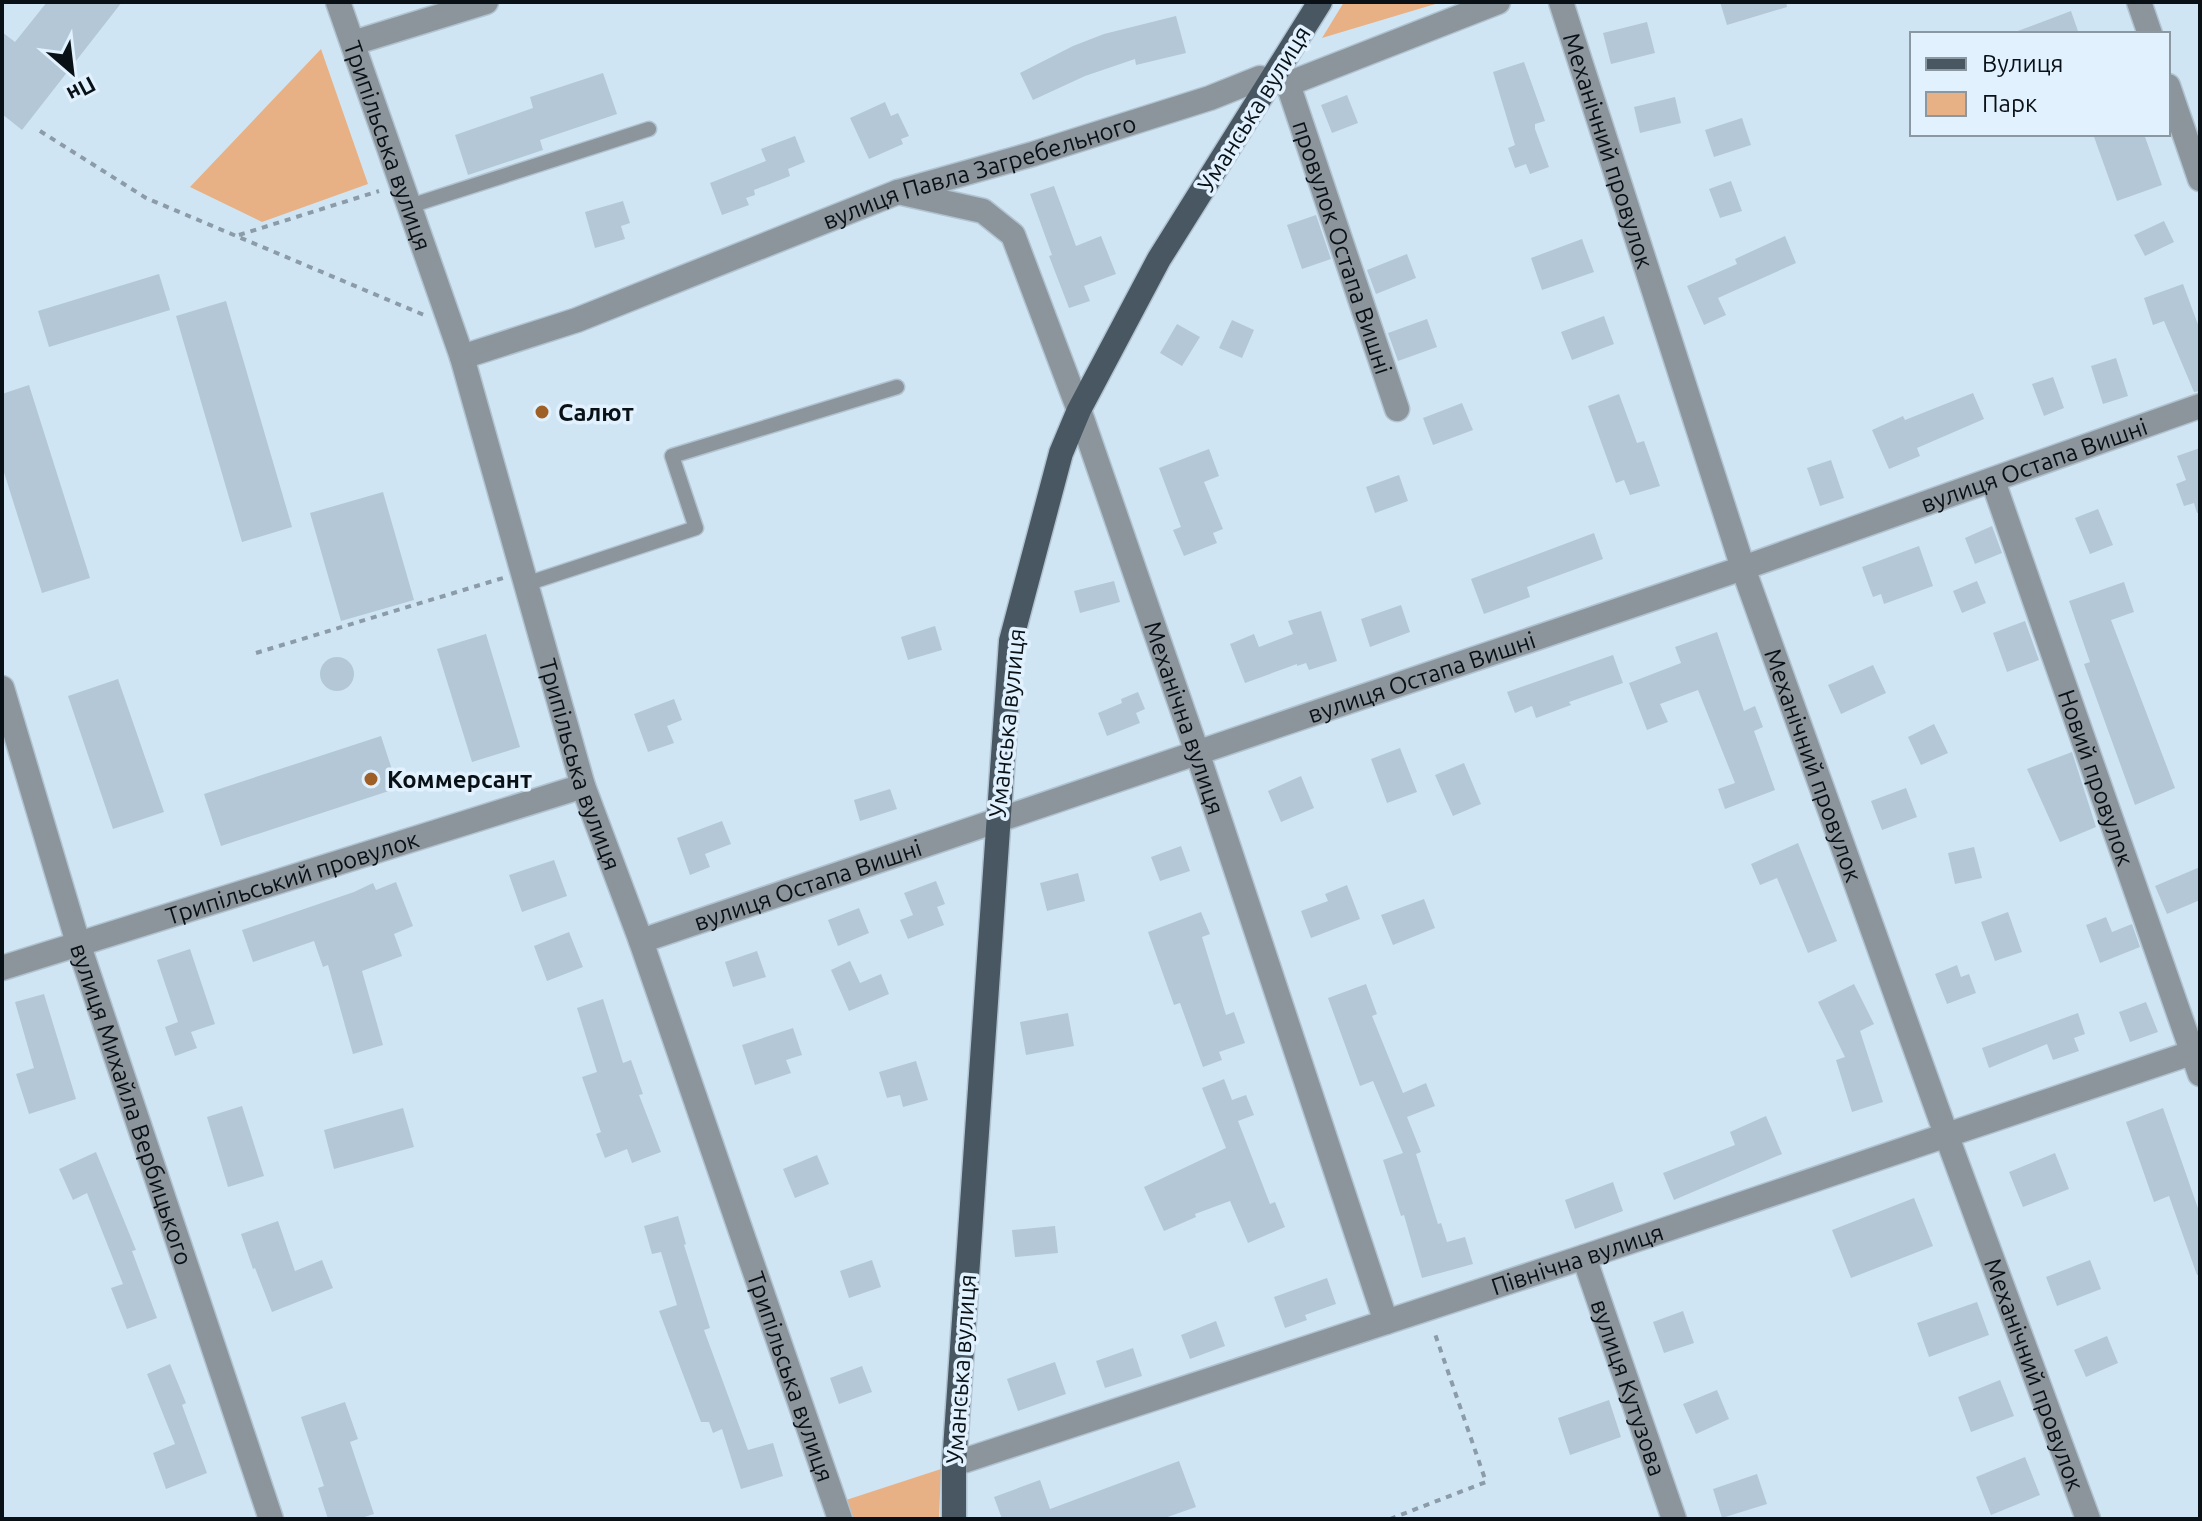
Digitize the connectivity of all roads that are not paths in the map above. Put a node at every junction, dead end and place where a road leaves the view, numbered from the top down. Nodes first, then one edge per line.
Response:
1 (338, 2) edge
2 (486, 2) edge
3 (1320, 2) edge
4 (1498, 2) edge
5 (1561, 2) edge
6 (2139, 2) edge
7 (2149, 32) edge
8 (353, 43) junction
9 (1280, 82) junction
10 (2170, 92) edge
11 (649, 129) dead end
12 (2200, 179) edge
13 (898, 192) junction
14 (406, 195) junction
15 (462, 357) junction
16 (897, 387) dead end
17 (2200, 406) edge
18 (1397, 409) dead end
19 (1079, 410) junction
20 (1993, 481) junction
21 (1743, 568) junction
22 (516, 580) junction
23 (2, 688) edge
24 (1197, 752) junction
25 (583, 786) junction
26 (997, 820) junction
27 (641, 941) junction
28 (78, 943) junction
29 (2, 968) edge
30 (2197, 1059) edge
31 (1946, 1134) junction
32 (1584, 1257) junction
33 (1386, 1322) junction
34 (954, 1464) junction
35 (271, 1519) edge
36 (840, 1519) edge
37 (954, 1519) edge
38 (1674, 1519) edge
39 (2088, 1519) edge

1 - 8 street, Трипільська вулиця
2 - 8 street
3 - 9 main road, Уманська вулиця
4 - 9 street, вулиця Павла Загребельного
5 - 21 street, Механічний провулок
6 - 7 street
8 - 14 street, Трипільська вулиця
9 - 13 street, вулиця Павла Загребельного
9 - 18 street, провулок Остапа Вишні
9 - 19 main road, Уманська вулиця
10 - 12 street
11 - 14 lane
13 - 15 street, вулиця Павла Загребельного
13 - 19 street, Механічна вулиця
14 - 15 street, Трипільська вулиця
15 - 22 street, Трипільська вулиця
16 - 22 lane
17 - 20 street, вулиця Остапа Вишні
19 - 24 street, Механічна вулиця
19 - 26 main road, Уманська вулиця
20 - 21 street, вулиця Остапа Вишні
20 - 30 street, Новий провулок
21 - 24 street, вулиця Остапа Вишні
21 - 31 street, Механічний провулок
22 - 25 street, Трипільська вулиця
23 - 28 street, вулиця Михайла Вербицького
24 - 26 street, вулиця Остапа Вишні
24 - 33 street, Механічна вулиця
25 - 27 street, Трипільська вулиця
25 - 28 street, Трипільський провулок
26 - 27 street, вулиця Остапа Вишні
26 - 34 main road, Уманська вулиця
27 - 36 street, Трипільська вулиця
28 - 29 street, Трипільський провулок
28 - 35 street, вулиця Михайла Вербицького
30 - 31 street, Північна вулиця
31 - 32 street, Північна вулиця
31 - 39 street, Механічний провулок
32 - 33 street, Північна вулиця
32 - 38 street, вулиця Кутузова
33 - 34 street, Північна вулиця
34 - 37 main road, Уманська вулиця

